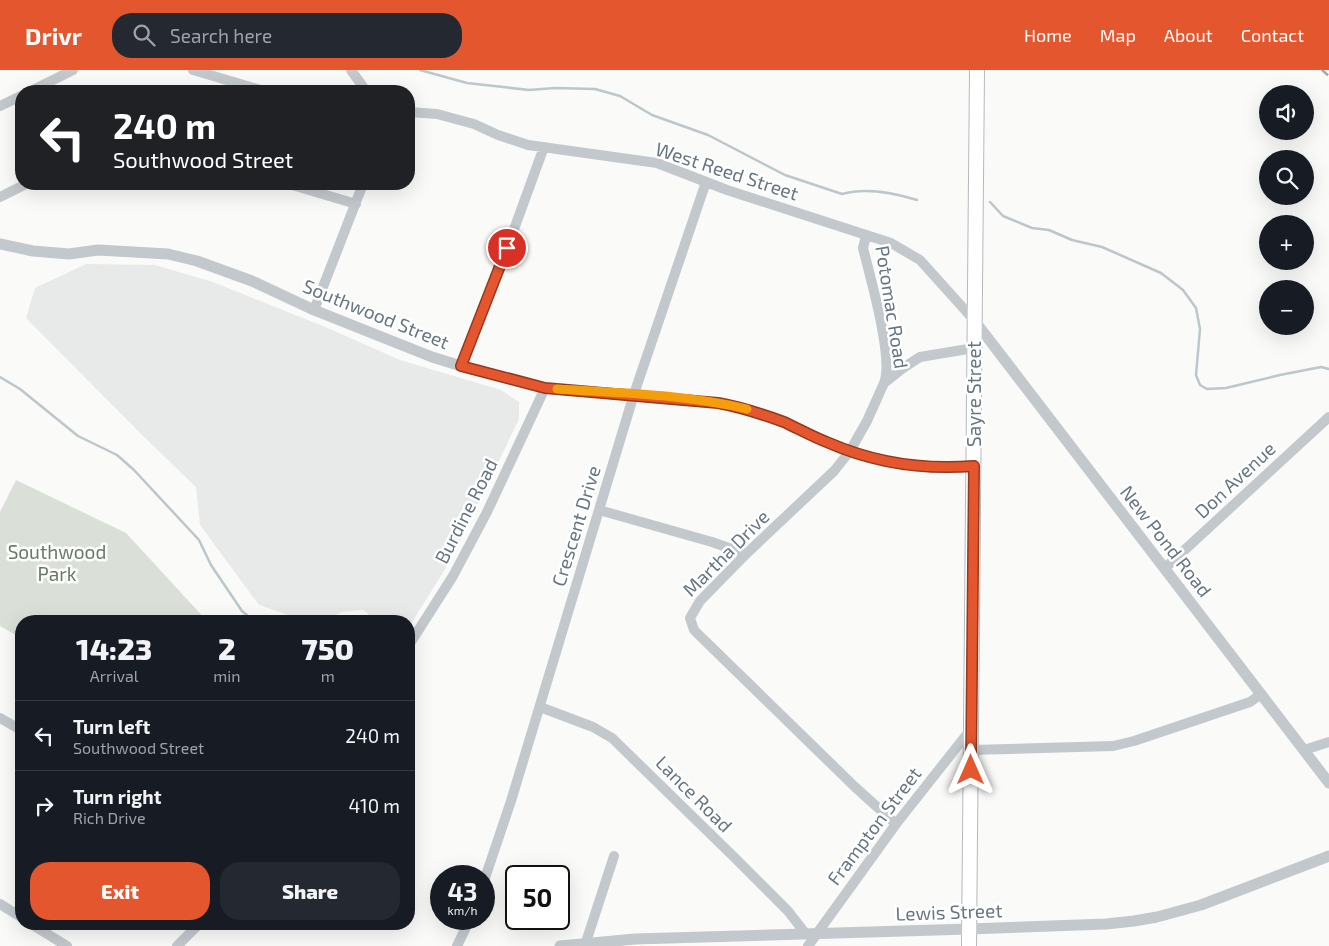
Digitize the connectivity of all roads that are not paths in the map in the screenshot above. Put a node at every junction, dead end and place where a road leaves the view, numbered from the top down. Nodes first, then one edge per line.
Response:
1 (73, 70) edge
2 (193, 70) edge
3 (351, 70) edge
4 (976, 70) edge
5 (42, 85) edge
6 (244, 85) edge
7 (362, 85) edge
8 (15, 99) edge
9 (0, 106) edge
10 (415, 112) edge
11 (544, 147) junction
12 (706, 182) junction
13 (15, 190) edge
14 (313, 190) edge
15 (361, 190) edge
16 (0, 197) edge
17 (356, 204) junction
18 (866, 236) junction
19 (0, 244) edge
20 (314, 310) junction
21 (974, 320) junction
22 (974, 348) junction
23 (461, 366) junction
24 (884, 383) junction
25 (545, 388) junction
26 (634, 394) junction
27 (1329, 416) edge
28 (850, 451) junction
29 (974, 466) junction
30 (599, 510) junction
31 (746, 554) junction
32 (1165, 568) junction
33 (415, 636) edge
34 (1261, 694) junction
35 (540, 707) junction
36 (0, 718) edge
37 (15, 727) edge
38 (971, 728) junction
39 (1329, 742) edge
40 (972, 750) junction
41 (1304, 750) junction
42 (1329, 783) edge
43 (896, 824) junction
44 (614, 856) dead end
45 (1329, 856) edge
46 (489, 865) edge
47 (0, 904) edge
48 (15, 914) edge
49 (969, 929) junction
50 (41, 930) edge
51 (193, 930) edge
52 (465, 930) edge
53 (811, 933) junction
54 (586, 942) junction
55 (67, 946) edge
56 (177, 946) edge
57 (457, 946) edge
58 (560, 946) edge
59 (808, 946) edge
60 (969, 946) edge

1 - 5 street
2 - 6 street
3 - 7 street
4 - 21 main road, Sayre Street
8 - 9 street
10 - 11 street, West Reed Street
11 - 12 street, West Reed Street
11 - 23 street
12 - 18 street, West Reed Street
12 - 26 street, Crescent Drive
13 - 16 street
14 - 17 street
15 - 17 street
17 - 20 street
18 - 21 street, West Reed Street
18 - 24 street, Potomac Road
19 - 20 street, Southwood Street
20 - 23 street, Southwood Street
21 - 22 main road, Sayre Street
21 - 32 street, New Pond Road
22 - 24 street
22 - 29 main road, Sayre Street
23 - 25 street, Southwood Street
24 - 28 street, Martha Drive
25 - 26 street, Southwood Street
25 - 33 street, Burdine Road
26 - 28 street, Southwood Street
26 - 30 street, Crescent Drive
27 - 32 street, Don Avenue
28 - 29 street, Southwood Street
28 - 31 street, Martha Drive
29 - 38 main road, Sayre Street
30 - 31 street
30 - 35 street, Crescent Drive
31 - 43 street, Martha Drive
32 - 34 street, New Pond Road
34 - 40 street
34 - 41 street, New Pond Road
35 - 46 street, Crescent Drive
35 - 53 street, Lance Road
36 - 37 street
38 - 40 main road, Sayre Street
38 - 43 street, Frampton Street
39 - 41 street
40 - 49 main road, Sayre Street
41 - 42 street, New Pond Road
43 - 53 street, Frampton Street
44 - 54 street
45 - 49 street, Lewis Street
47 - 48 street
49 - 53 street, Lewis Street
49 - 60 main road, Sayre Street
50 - 55 street
51 - 56 street
52 - 57 street
53 - 54 street, Lewis Street
53 - 59 street, Frampton Street
54 - 58 street, Lewis Street

